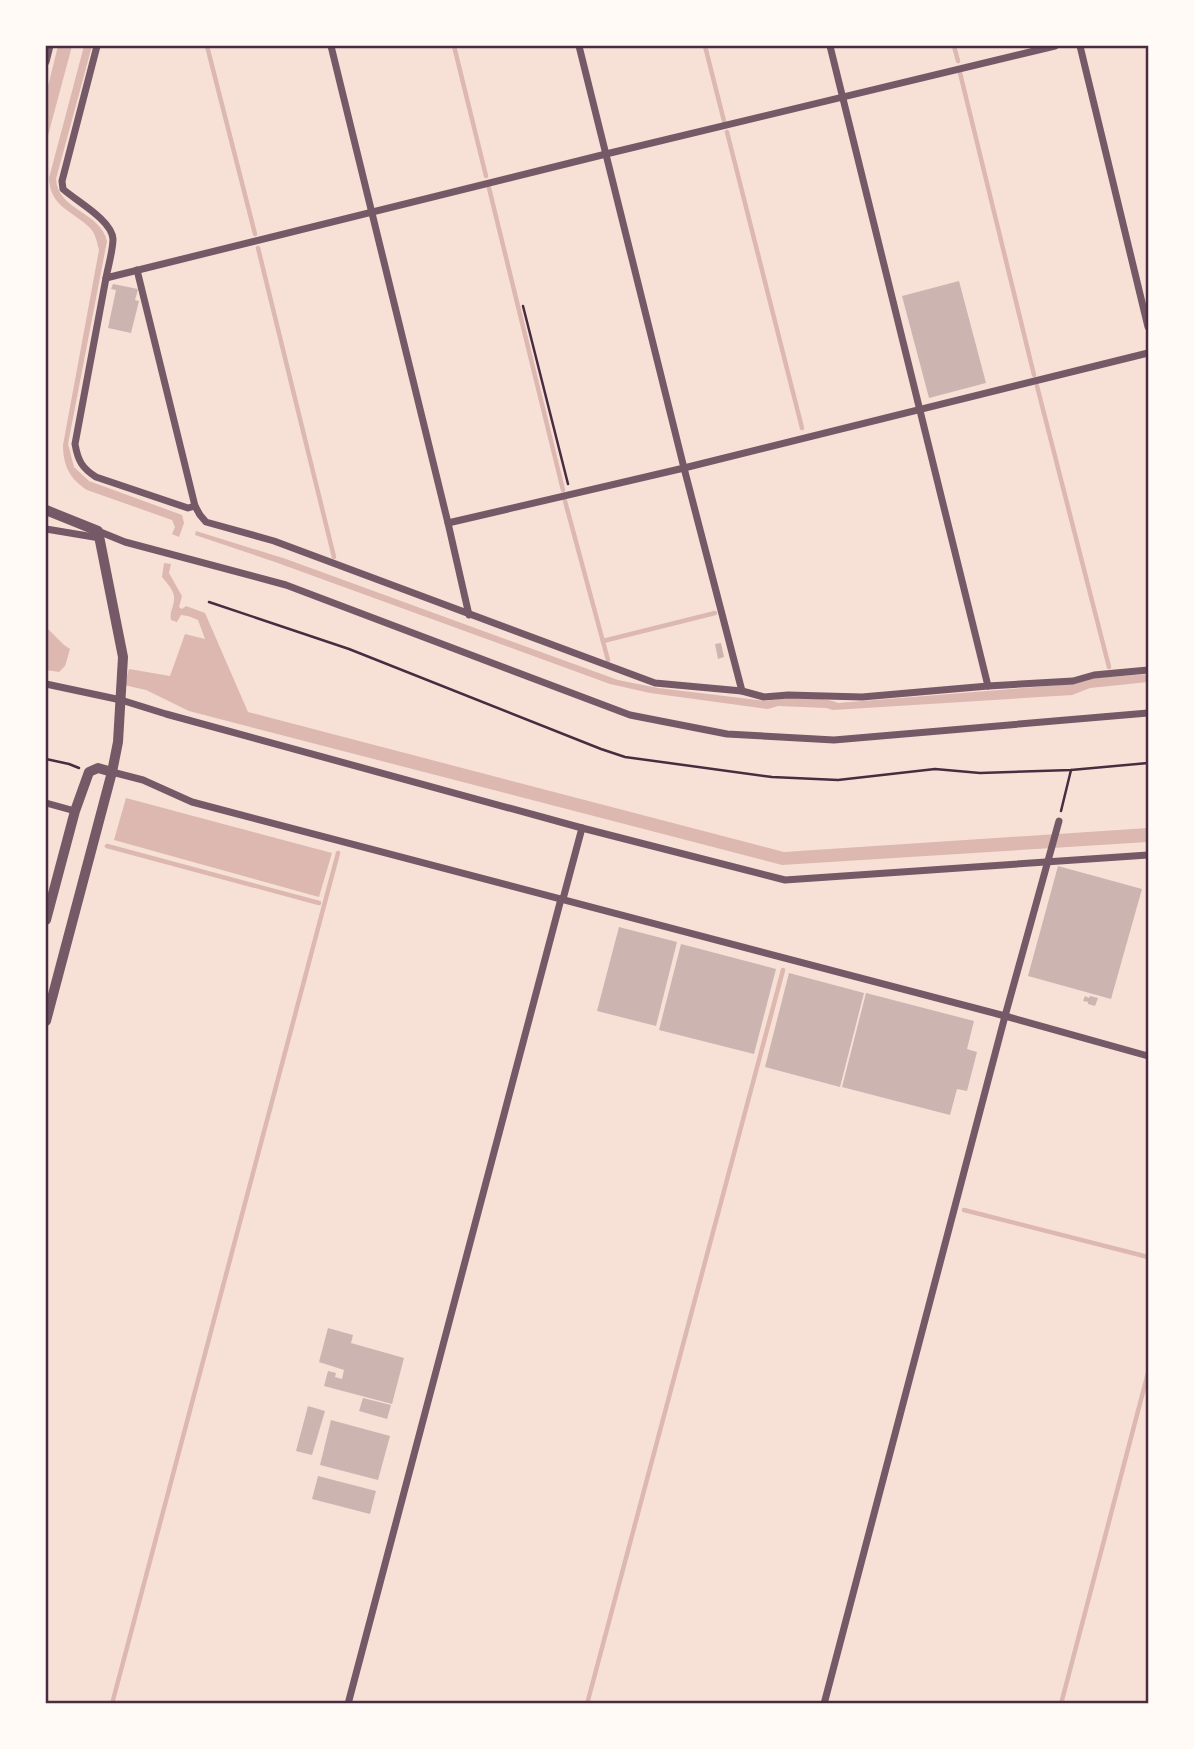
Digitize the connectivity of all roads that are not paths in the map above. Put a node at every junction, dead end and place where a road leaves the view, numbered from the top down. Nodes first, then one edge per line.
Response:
1 (50, 46) edge
2 (97, 46) edge
3 (331, 46) edge
4 (579, 46) edge
5 (830, 46) edge
6 (1055, 46) edge
7 (1080, 46) edge
8 (46, 62) edge
9 (842, 96) junction
10 (606, 153) junction
11 (372, 212) junction
12 (137, 270) junction
13 (106, 278) junction
14 (1149, 327) edge
15 (1149, 354) edge
16 (919, 410) junction
17 (684, 468) junction
18 (195, 506) junction
19 (46, 510) edge
20 (448, 523) junction
21 (46, 528) edge
22 (99, 534) junction
23 (469, 615) junction
24 (1149, 670) edge
25 (46, 684) edge
26 (988, 686) junction
27 (742, 691) junction
28 (121, 695) junction
29 (1149, 713) edge
30 (112, 772) junction
31 (46, 803) edge
32 (75, 811) junction
33 (1059, 821) road end
34 (582, 828) junction
35 (1149, 855) edge
36 (1047, 862) junction
37 (562, 899) junction
38 (46, 920) edge
39 (1005, 1016) junction
40 (46, 1021) edge
41 (1149, 1056) edge
42 (348, 1703) edge
43 (824, 1703) edge

1 - 8 street
2 - 13 street
3 - 11 street
4 - 10 street
5 - 9 street
6 - 9 street
7 - 14 street
9 - 10 street
9 - 16 street
10 - 11 street
10 - 17 street
11 - 12 street
11 - 20 street
12 - 13 street
12 - 18 street
13 - 18 street
15 - 16 street
16 - 17 street
16 - 26 street
17 - 20 street
17 - 27 street
18 - 23 street
19 - 22 street
20 - 23 street
21 - 22 street
22 - 28 street
22 - 29 street
23 - 27 street
24 - 26 street
25 - 28 street
26 - 27 street
28 - 30 street
28 - 34 street
30 - 32 street
30 - 37 street
30 - 40 street
31 - 32 street
32 - 38 street
33 - 36 street
34 - 36 street
34 - 37 street
35 - 36 street
36 - 39 street
37 - 39 street
37 - 42 street
39 - 41 street
39 - 43 street

